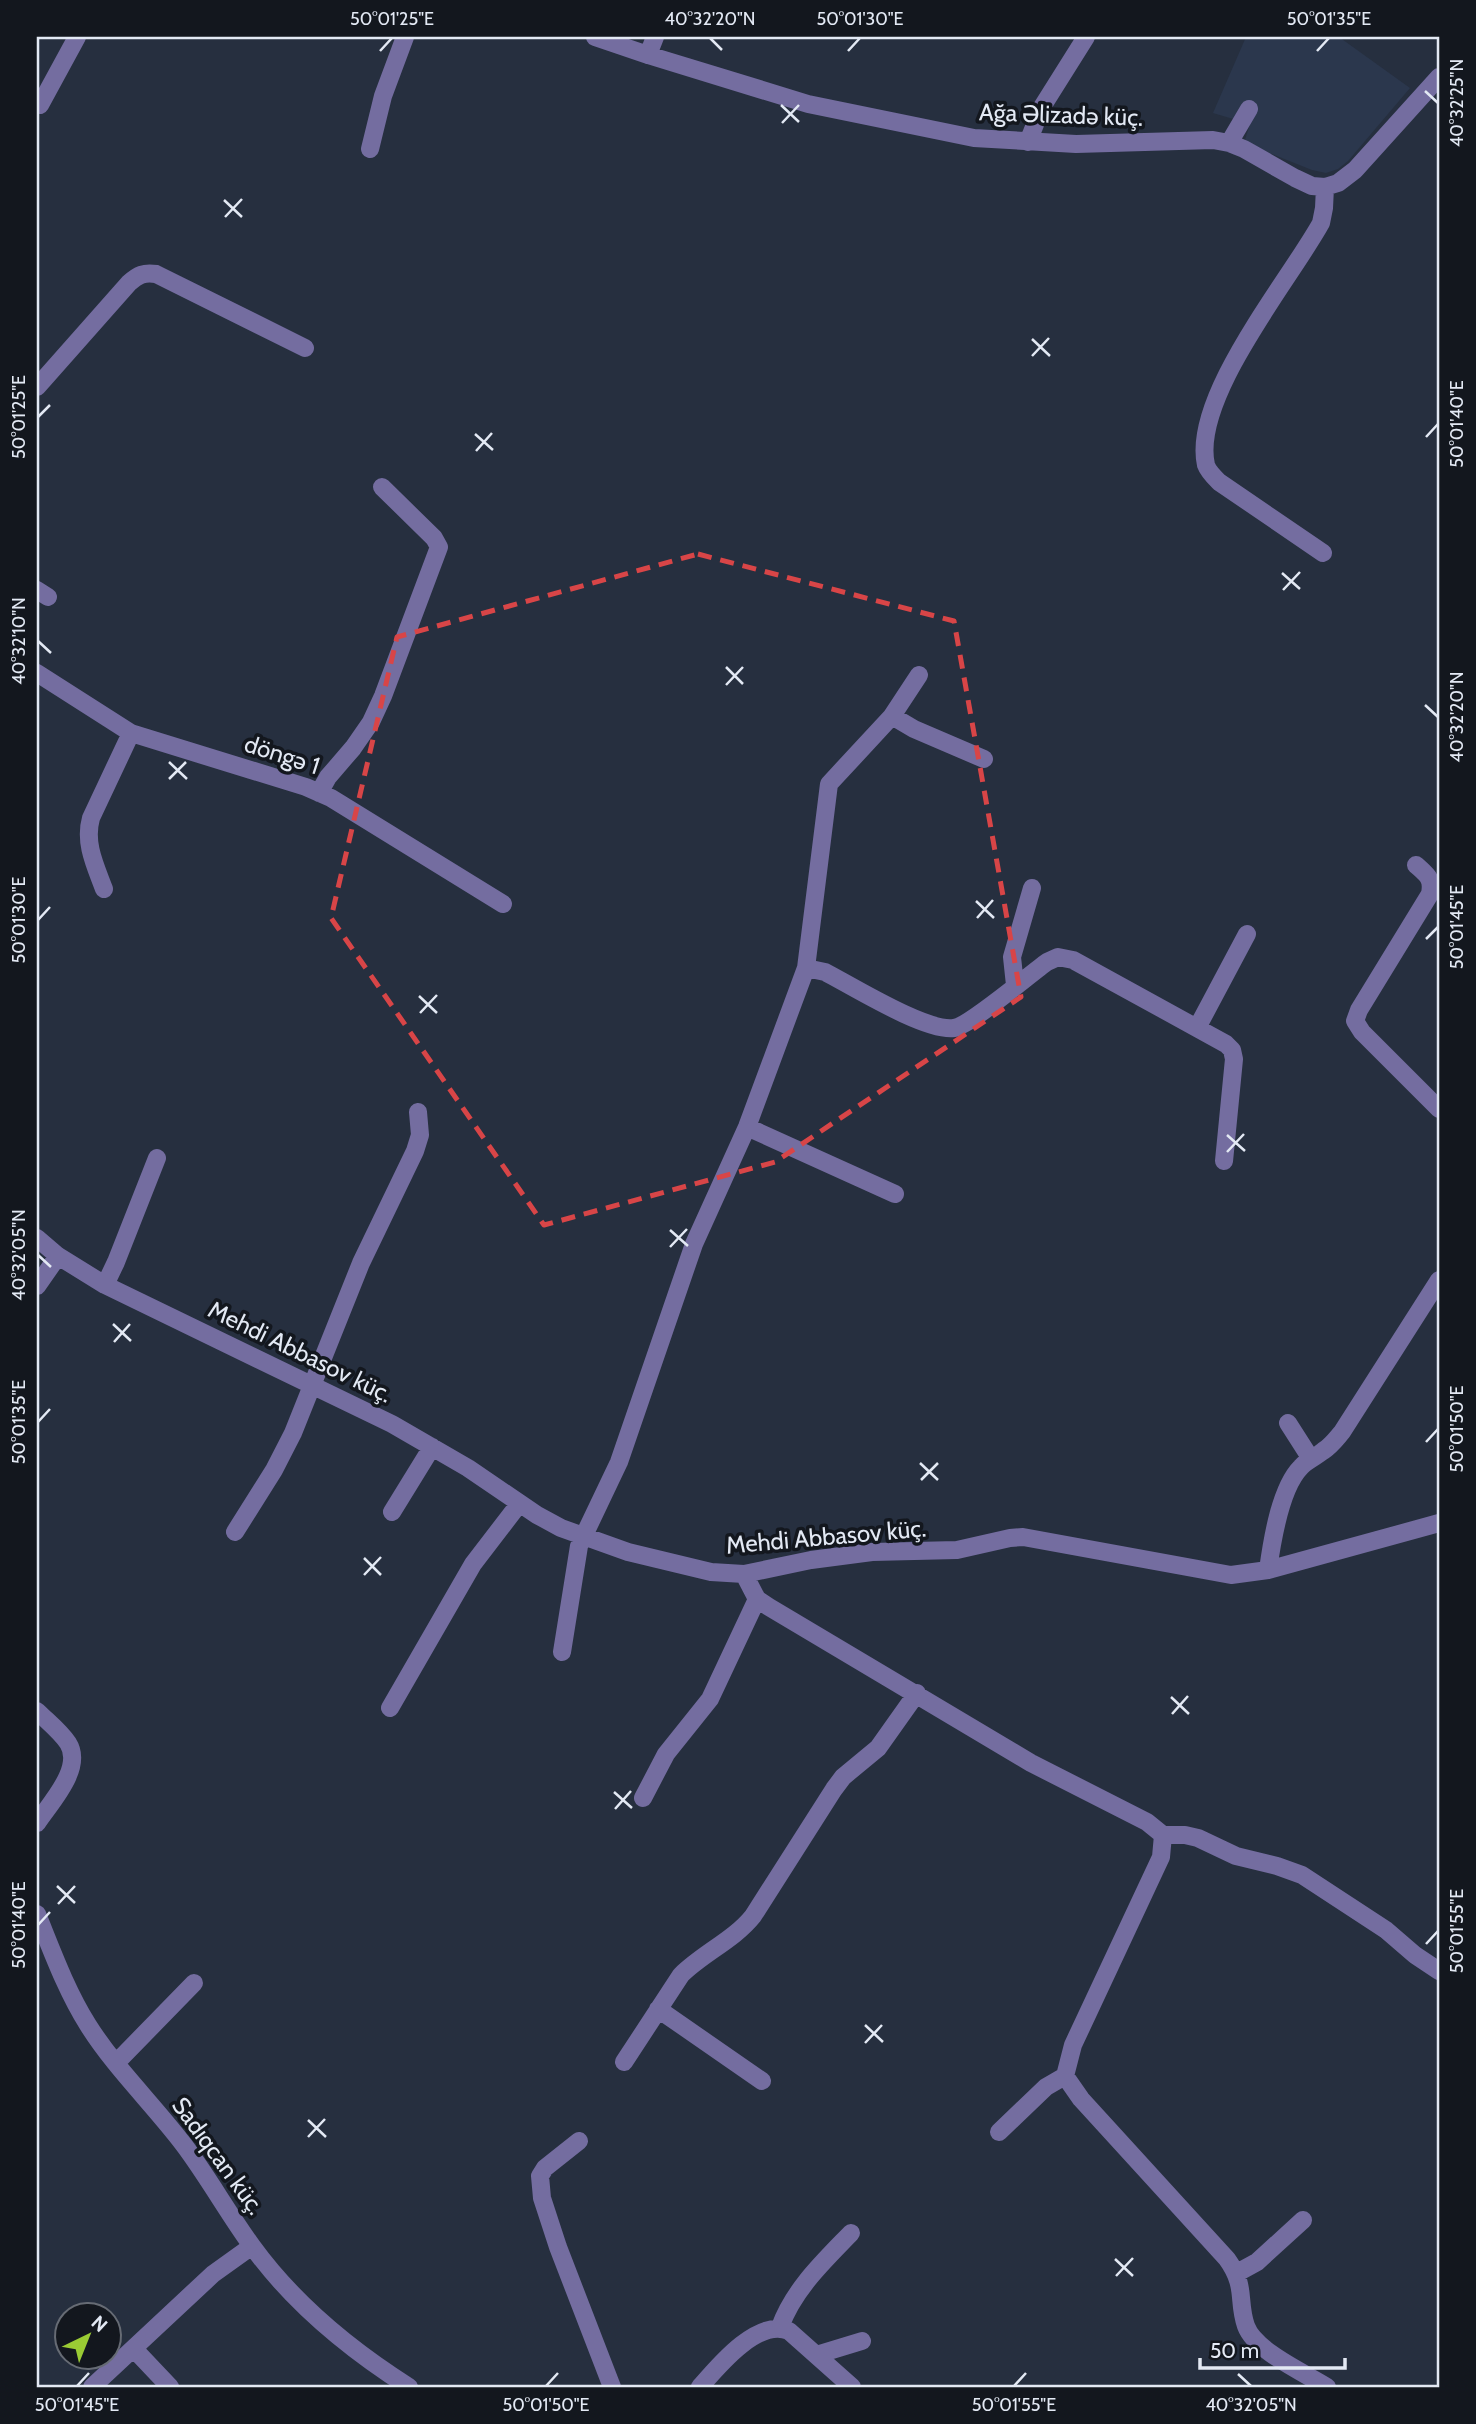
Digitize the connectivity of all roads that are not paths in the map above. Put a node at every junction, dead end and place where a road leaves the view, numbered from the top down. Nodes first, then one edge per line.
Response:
1 (77, 37) edge
2 (405, 37) edge
3 (595, 37) edge
4 (655, 37) edge
5 (1086, 37) edge
6 (648, 55) junction
7 (1439, 77) edge
8 (40, 105) dead end
9 (1249, 109) dead end
10 (1028, 142) junction
11 (1229, 143) junction
12 (370, 149) dead end
13 (1325, 187) junction
14 (305, 348) dead end
15 (37, 387) edge
16 (382, 488) dead end
17 (1323, 554) dead end
18 (37, 673) edge
19 (919, 675) dead end
20 (892, 716) junction
21 (131, 733) junction
22 (984, 758) dead end
23 (319, 793) junction
24 (1416, 865) dead end
25 (1032, 888) dead end
26 (104, 889) dead end
27 (503, 904) dead end
28 (1247, 934) dead end
29 (806, 968) junction
30 (1015, 985) junction
31 (1198, 1028) junction
32 (1439, 1108) edge
33 (418, 1112) dead end
34 (747, 1127) junction
35 (157, 1158) dead end
36 (1224, 1161) dead end
37 (895, 1194) dead end
38 (37, 1238) edge
39 (58, 1256) junction
40 (1439, 1280) edge
41 (105, 1285) junction
42 (37, 1286) edge
43 (312, 1383) junction
44 (1288, 1423) dead end
45 (432, 1447) junction
46 (1311, 1459) junction
47 (519, 1504) junction
48 (391, 1512) dead end
49 (1439, 1523) edge
50 (235, 1532) dead end
51 (582, 1536) junction
52 (1268, 1570) junction
53 (744, 1574) junction
54 (757, 1599) junction
55 (562, 1652) dead end
56 (917, 1693) junction
57 (390, 1708) dead end
58 (37, 1710) edge
59 (643, 1798) dead end
60 (37, 1823) edge
61 (1163, 1835) junction
62 (37, 1914) edge
63 (1439, 1971) edge
64 (194, 1983) dead end
65 (658, 2009) junction
66 (624, 2062) dead end
67 (116, 2063) junction
68 (1065, 2076) junction
69 (762, 2081) dead end
70 (999, 2132) dead end
71 (579, 2141) dead end
72 (1303, 2220) dead end
73 (851, 2233) dead end
74 (252, 2246) junction
75 (1237, 2273) junction
76 (780, 2327) junction
77 (862, 2340) dead end
78 (134, 2349) junction
79 (816, 2355) junction
80 (92, 2387) edge
81 (170, 2387) edge
82 (409, 2387) edge
83 (612, 2387) edge
84 (700, 2387) edge
85 (852, 2387) edge
86 (1327, 2387) edge

1 - 8 street
2 - 12 street
3 - 6 street, Ağa Əlizadə küç.
4 - 6 street
5 - 10 street
6 - 10 street, Ağa Əlizadə küç.
7 - 13 street
9 - 11 street
10 - 11 street, Ağa Əlizadə küç.
11 - 13 street, Ağa Əlizadə küç.
13 - 17 street
14 - 15 street
16 - 23 street
18 - 21 street, döngə 1
19 - 20 street
20 - 22 street
20 - 29 street
21 - 23 street, döngə 1
21 - 26 street
23 - 27 street, döngə 1
24 - 32 street
25 - 30 street
28 - 31 street
29 - 30 street
29 - 34 street
30 - 31 street
31 - 36 street
33 - 43 street
34 - 37 street
34 - 51 street
35 - 41 street
38 - 39 street, Mehdi Abbasov küç.
39 - 41 street, Mehdi Abbasov küç.
39 - 42 street
40 - 46 street
41 - 43 street, Mehdi Abbasov küç.
43 - 45 street, Mehdi Abbasov küç.
43 - 50 street
44 - 46 street
45 - 47 street, Mehdi Abbasov küç.
45 - 48 street
46 - 52 street
47 - 51 street, Mehdi Abbasov küç.
47 - 57 street
49 - 52 street, Mehdi Abbasov küç.
51 - 53 street, Mehdi Abbasov küç.
51 - 55 street
52 - 53 street, Mehdi Abbasov küç.
53 - 54 street
54 - 56 street
54 - 59 street
56 - 61 street
56 - 65 street
58 - 60 street
61 - 63 street
61 - 68 street
62 - 67 street, Sadıqcan küç.
64 - 67 street
65 - 66 street
65 - 69 street
67 - 74 street, Sadıqcan küç.
68 - 70 street
68 - 75 street
71 - 83 street
72 - 75 street
73 - 76 street
74 - 78 street
74 - 82 street, Sadıqcan küç.
75 - 86 street
76 - 79 street
76 - 84 street
77 - 79 street
78 - 80 street
78 - 81 street
79 - 85 street

